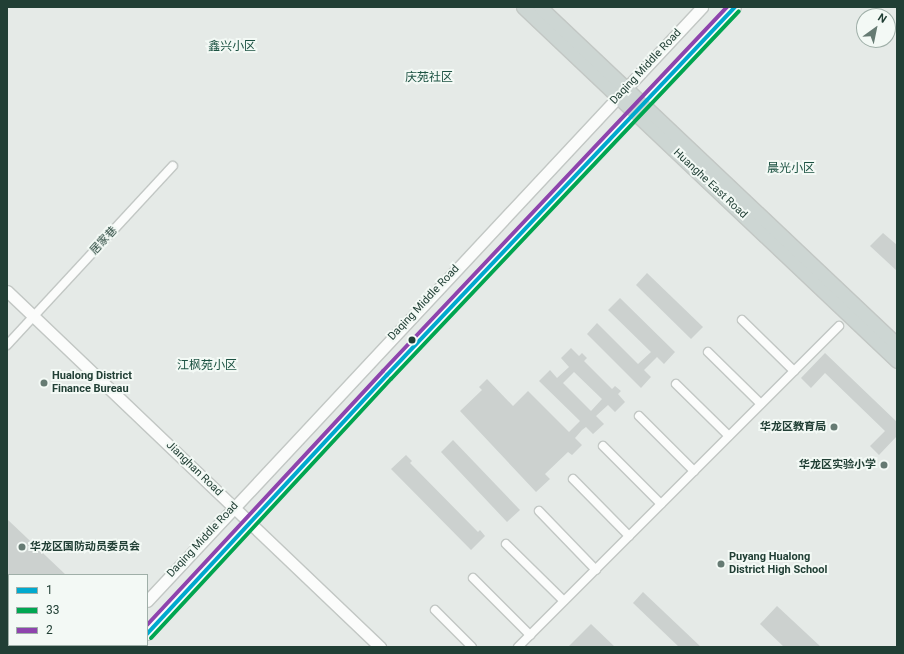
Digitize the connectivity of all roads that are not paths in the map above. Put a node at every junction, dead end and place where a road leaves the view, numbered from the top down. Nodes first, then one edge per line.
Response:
1 (523, 7) edge
2 (540, 7) edge
3 (702, 7) edge
4 (735, 7) edge
5 (622, 92) junction
6 (639, 108) junction
7 (173, 166) dead end
8 (7, 291) edge
9 (34, 317) junction
10 (742, 320) dead end
11 (839, 326) dead end
12 (7, 345) edge
13 (897, 345) edge
14 (708, 352) dead end
15 (897, 361) edge
16 (794, 371) junction
17 (676, 384) dead end
18 (761, 404) junction
19 (638, 416) dead end
20 (729, 436) junction
21 (603, 446) dead end
22 (694, 471) junction
23 (573, 479) dead end
24 (661, 504) junction
25 (234, 507) junction
26 (539, 511) dead end
27 (250, 523) junction
28 (629, 536) junction
29 (506, 544) dead end
30 (596, 570) junction
31 (473, 578) dead end
32 (148, 600) edge
33 (564, 601) junction
34 (435, 610) dead end
35 (148, 633) edge
36 (530, 635) junction
37 (380, 647) edge
38 (472, 647) edge
39 (518, 647) edge

1 - 5 main road, Huanghe East Road
2 - 5 main road, Huanghe East Road
3 - 5 main road, Daqing Middle Road
4 - 6 main road, Daqing Middle Road
5 - 6 main road, Huanghe East Road
5 - 25 main road, Daqing Middle Road
6 - 13 main road, Huanghe East Road
6 - 15 main road, Huanghe East Road
6 - 27 main road, Daqing Middle Road
7 - 9 street, 居家巷
8 - 9 main road, Jianghan Road
9 - 12 street, 居家巷
9 - 25 main road, Jianghan Road
10 - 16 street
11 - 16 street
14 - 18 street
16 - 18 street
17 - 20 street
18 - 20 street
19 - 22 street
20 - 22 street
21 - 24 street
22 - 24 street
23 - 28 street
24 - 28 street
25 - 27 main road, Jianghan Road
25 - 32 main road, Daqing Middle Road
26 - 30 street
27 - 35 main road, Daqing Middle Road
27 - 37 main road, Jianghan Road
28 - 30 street
29 - 33 street
30 - 33 street
31 - 36 street
33 - 36 street
34 - 38 street
36 - 39 street

